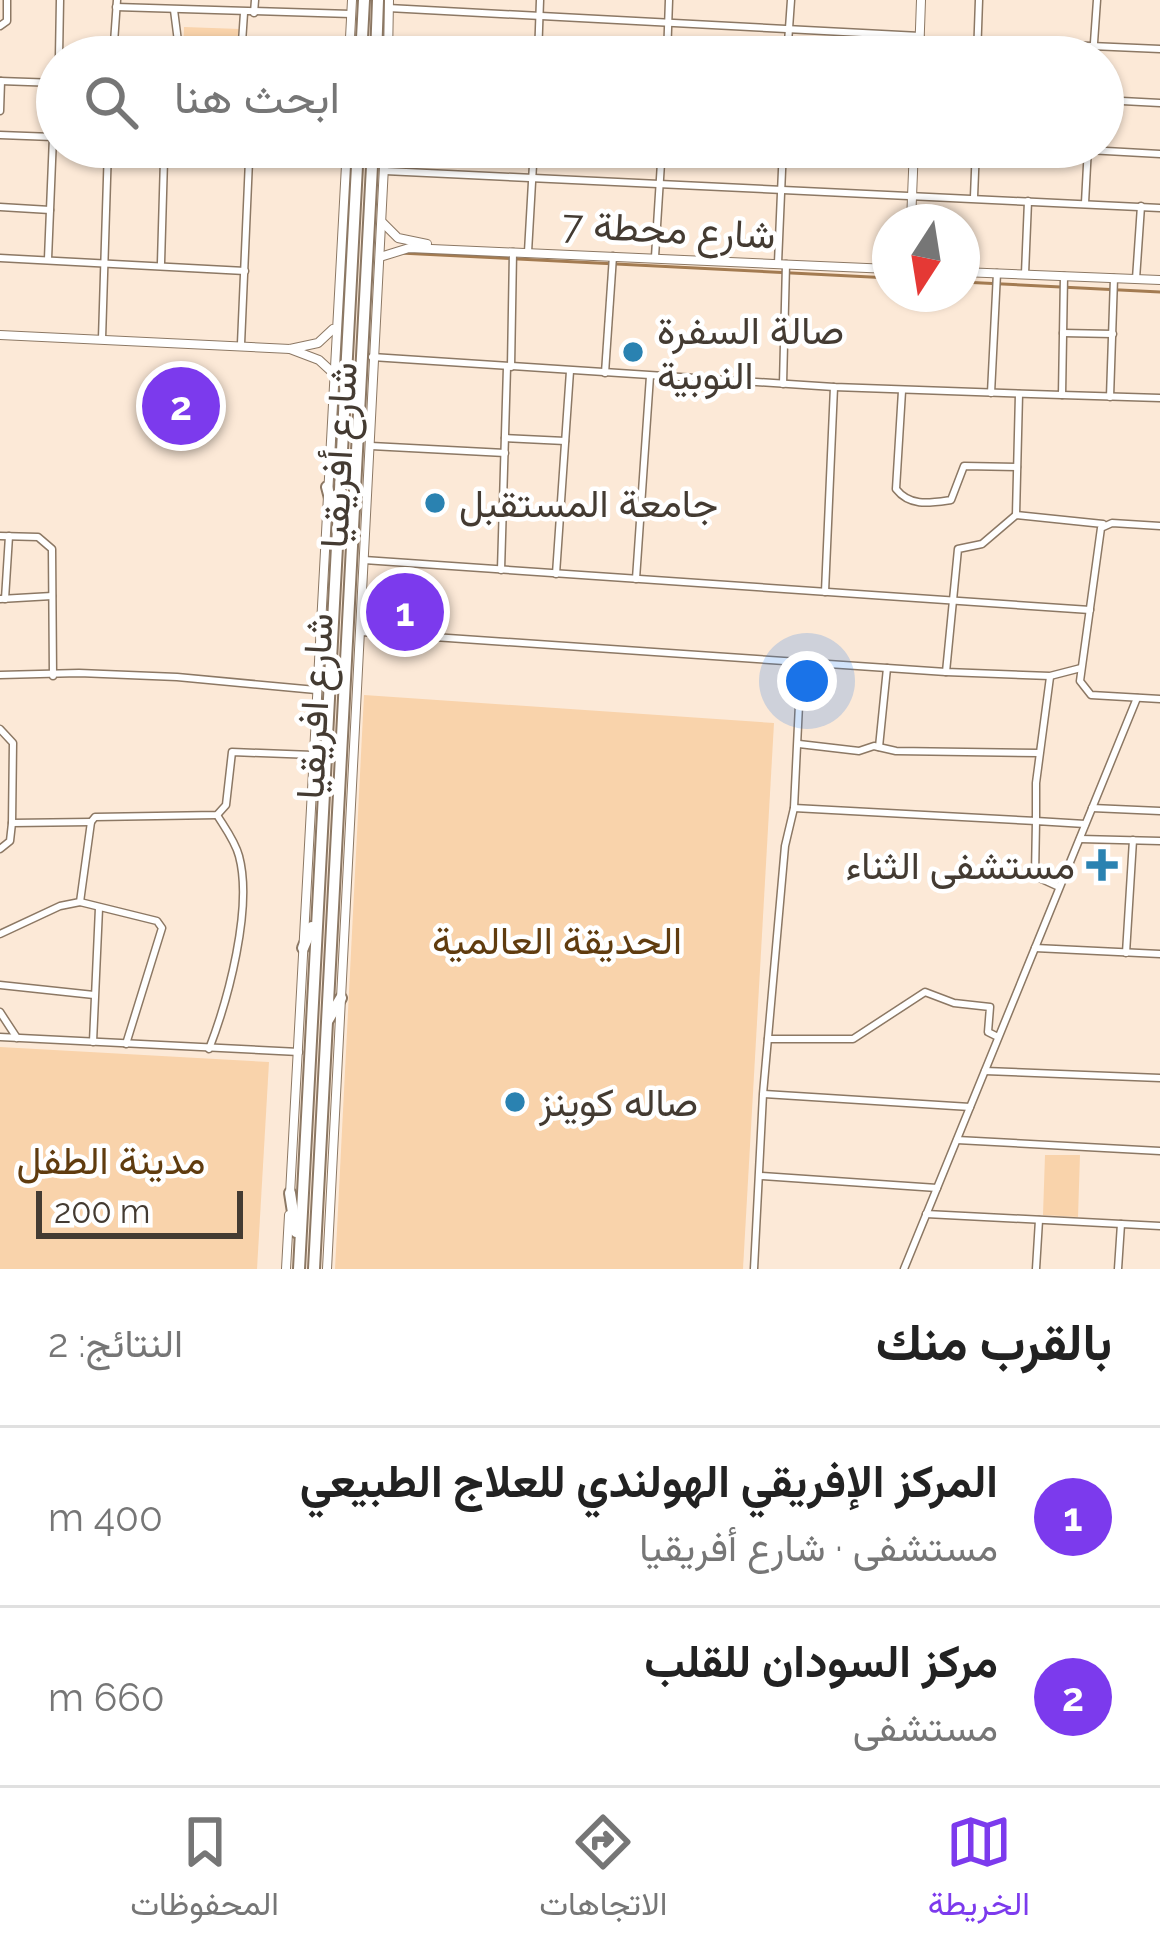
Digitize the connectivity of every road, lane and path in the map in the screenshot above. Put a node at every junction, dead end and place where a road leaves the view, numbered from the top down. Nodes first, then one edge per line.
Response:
1 (7, 0) edge
2 (60, 0) edge
3 (206, 0) edge
4 (255, 0) edge
5 (352, 0) edge
6 (364, 0) edge
7 (540, 0) edge
8 (668, 0) edge
9 (791, 0) edge
10 (921, 0) edge
11 (979, 0) edge
12 (1097, 0) edge
13 (385, 3) edge
14 (117, 4) edge
15 (174, 10) junction
16 (205, 11) junction
17 (249, 13) junction
18 (357, 16) junction
19 (539, 17) junction
20 (668, 25) junction
21 (0, 26) edge
22 (789, 30) junction
23 (59, 36) edge
24 (115, 36) edge
25 (177, 36) edge
26 (245, 36) edge
27 (351, 36) edge
28 (359, 36) edge
29 (380, 36) edge
30 (387, 36) edge
31 (539, 36) edge
32 (668, 36) edge
33 (789, 36) edge
34 (901, 36) edge
35 (920, 36) edge
36 (977, 36) edge
37 (1095, 36) edge
38 (1124, 47) edge
39 (1160, 49) edge
40 (1, 81) edge
41 (36, 82) edge
42 (1124, 101) edge
43 (1160, 103) edge
44 (0, 111) edge
45 (0, 135) edge
46 (36, 136) edge
47 (1124, 151) edge
48 (1160, 154) edge
49 (53, 168) edge
50 (107, 168) edge
51 (167, 168) edge
52 (246, 168) edge
53 (346, 168) edge
54 (357, 168) edge
55 (372, 168) edge
56 (533, 168) edge
57 (661, 168) edge
58 (783, 168) edge
59 (913, 168) edge
60 (975, 168) edge
61 (1087, 168) edge
62 (385, 171) joint
63 (532, 179) junction
64 (660, 184) junction
65 (782, 190) junction
66 (912, 197) junction
67 (974, 198) junction
68 (1028, 201) junction
69 (1085, 203) junction
70 (912, 204) edge
71 (1141, 206) junction
72 (0, 207) edge
73 (1160, 208) edge
74 (50, 210) junction
75 (382, 220) junction
76 (446, 249) junction
77 (513, 251) junction
78 (528, 252) junction
79 (613, 256) junction
80 (380, 257) junction
81 (655, 257) junction
82 (0, 258) edge
83 (48, 259) junction
84 (103, 263) junction
85 (782, 264) junction
86 (161, 265) junction
87 (872, 268) edge
88 (245, 271) junction
89 (980, 273) edge
90 (997, 273) junction
91 (1025, 274) junction
92 (1064, 276) junction
93 (1114, 278) junction
94 (1136, 279) junction
95 (1160, 280) edge
96 (336, 322) junction
97 (1063, 333) junction
98 (1113, 334) junction
99 (0, 335) edge
100 (102, 339) junction
101 (241, 344) junction
102 (290, 349) junction
103 (372, 357) junction
104 (509, 367) junction
105 (570, 371) junction
106 (332, 372) junction
107 (605, 373) junction
108 (650, 376) junction
109 (784, 384) junction
110 (834, 387) junction
111 (902, 391) junction
112 (992, 393) junction
113 (1018, 394) junction
114 (1062, 395) junction
115 (1110, 397) junction
116 (1160, 398) edge
117 (505, 437) junction
118 (565, 441) junction
119 (368, 446) junction
120 (505, 453) junction
121 (1017, 466) junction
122 (327, 487) junction
123 (1016, 514) junction
124 (1103, 524) junction
125 (1160, 526) edge
126 (338, 527) junction
127 (5, 536) edge
128 (363, 560) junction
129 (501, 570) junction
130 (556, 574) junction
131 (636, 580) junction
132 (355, 589) junction
133 (825, 592) junction
134 (52, 596) junction
135 (3, 599) edge
136 (950, 601) junction
137 (1090, 610) junction
138 (359, 632) junction
139 (801, 662) junction
140 (886, 668) junction
141 (1081, 668) junction
142 (946, 672) junction
143 (0, 675) edge
144 (53, 676) junction
145 (1050, 676) junction
146 (316, 690) junction
147 (1137, 698) junction
148 (1160, 699) edge
149 (0, 729) edge
150 (798, 744) junction
151 (879, 747) junction
152 (1039, 753) junction
153 (341, 754) junction
154 (319, 755) junction
155 (340, 773) junction
156 (323, 782) junction
157 (794, 808) junction
158 (1091, 808) junction
159 (1160, 811) edge
160 (217, 815) junction
161 (1036, 821) junction
162 (91, 822) junction
163 (12, 823) junction
164 (1085, 824) junction
165 (1079, 839) junction
166 (1133, 840) junction
167 (1160, 841) edge
168 (0, 849) edge
169 (1059, 887) junction
170 (80, 902) junction
171 (99, 907) junction
172 (316, 919) junction
173 (0, 934) edge
174 (1035, 947) junction
175 (303, 948) junction
176 (1126, 952) junction
177 (1160, 954) edge
178 (0, 986) edge
179 (94, 995) junction
180 (340, 998) junction
181 (0, 1012) edge
182 (327, 1023) junction
183 (0, 1037) edge
184 (998, 1037) junction
185 (17, 1038) junction
186 (768, 1039) junction
187 (93, 1042) junction
188 (126, 1044) junction
189 (209, 1049) junction
190 (298, 1052) junction
191 (985, 1071) junction
192 (1160, 1078) edge
193 (763, 1094) junction
194 (970, 1107) junction
195 (957, 1140) junction
196 (1160, 1151) edge
197 (760, 1176) junction
198 (937, 1188) junction
199 (290, 1193) junction
200 (926, 1214) junction
201 (1039, 1220) junction
202 (1121, 1224) junction
203 (1160, 1226) edge
204 (299, 1264) edge
205 (286, 1269) edge
206 (314, 1269) edge
207 (327, 1269) edge
208 (754, 1269) edge
209 (904, 1269) edge
210 (1036, 1269) edge
211 (1118, 1269) edge

1 - 21 street
2 - 23 street
3 - 16 street
4 - 17 street
5 - 18 street
6 - 18 highway
7 - 19 street
8 - 20 street
9 - 22 street
10 - 35 street
11 - 36 street
12 - 37 street
13 - 19 street
13 - 29 highway
13 - 30 street
14 - 15 street
14 - 24 street
15 - 16 street
15 - 25 street
16 - 17 street
17 - 18 street
17 - 26 street
18 - 27 highway
18 - 28 highway
19 - 20 street
19 - 31 street
20 - 22 street
20 - 32 street
22 - 33 street
22 - 34 street
38 - 39 street
40 - 41 street
40 - 44 street
42 - 43 street
45 - 46 street
47 - 48 street
49 - 74 street
50 - 84 street
51 - 86 street
52 - 88 street
53 - 96 street, شارع أفريقيا
54 - 126 highway, شارع افريقيا
55 - 132 highway, شارع افريقيا
56 - 63 street
57 - 64 street
58 - 65 street
59 - 66 street
60 - 67 street
61 - 69 street
62 - 63 street
62 - 75 street, شارع أفريقيا
63 - 64 street
63 - 78 street
64 - 65 street
64 - 81 street
65 - 66 street
65 - 85 street
66 - 67 street
66 - 70 street
67 - 68 street
68 - 69 street
68 - 91 street
69 - 71 street
71 - 73 street
71 - 94 street
72 - 74 street
74 - 83 street
75 - 76 street
75 - 80 street, شارع أفريقيا
76 - 77 street, شارع محطة 7
76 - 80 street
77 - 78 street, شارع محطة 7
77 - 104 street
78 - 79 street, شارع محطة 7
79 - 81 street, شارع محطة 7
79 - 107 street
80 - 103 street, شارع أفريقيا
81 - 85 street, شارع محطة 7
82 - 83 street
83 - 84 street
84 - 86 street
84 - 100 street
85 - 87 street, شارع محطة 7
85 - 109 street
86 - 88 street
88 - 101 street
89 - 90 street
90 - 91 street
90 - 112 street
91 - 92 street
92 - 93 street
92 - 97 street
93 - 94 street
93 - 98 street
94 - 95 street
96 - 102 street
96 - 106 street, شارع أفريقيا
97 - 98 street
97 - 114 street
98 - 115 street
99 - 100 street
100 - 101 street
101 - 102 street
102 - 106 street
103 - 104 street
103 - 119 street, شارع أفريقيا
104 - 105 street
104 - 117 street
105 - 107 street
105 - 118 street
106 - 122 street, شارع أفريقيا
107 - 108 street
108 - 109 street
108 - 131 street
109 - 110 street
110 - 111 street
110 - 133 street
111 - 112 street
111 - 121 street
112 - 113 street
113 - 114 street
113 - 121 street
114 - 115 street
115 - 116 street
117 - 118 street
117 - 120 street
118 - 130 street
119 - 120 street
119 - 128 street, شارع أفريقيا
120 - 129 street
121 - 123 street
122 - 126 highway
122 - 146 street, شارع أفريقيا
123 - 124 street
123 - 136 street
124 - 125 street
124 - 137 street
126 - 154 highway, شارع افريقيا
127 - 134 street
127 - 135 street
128 - 129 street
128 - 132 street, شارع أفريقيا
129 - 130 street
130 - 131 street
131 - 133 street
132 - 138 street, شارع أفريقيا
132 - 153 highway, شارع افريقيا
133 - 136 street
134 - 135 street
134 - 144 street
136 - 137 street
136 - 142 street
137 - 141 street
138 - 139 street
138 - 180 street, شارع أفريقيا
139 - 140 street
139 - 150 street
140 - 142 street
140 - 151 street
141 - 145 street
141 - 147 street
142 - 145 street
143 - 144 street
144 - 146 street
145 - 152 street
146 - 154 street, شارع أفريقيا
147 - 148 street
147 - 158 street
149 - 163 street
150 - 151 street
150 - 157 street
151 - 152 street
152 - 161 street
153 - 154 highway
153 - 155 highway, شارع افريقيا
154 - 156 highway, شارع افريقيا
154 - 160 street
154 - 175 street, شارع أفريقيا
155 - 156 highway
155 - 182 highway, شارع افريقيا
156 - 172 highway, شارع افريقيا
157 - 161 street
157 - 186 street
158 - 159 street
158 - 164 street
160 - 162 street
160 - 189 street
161 - 164 street
161 - 169 street
162 - 163 street
162 - 170 street
163 - 168 street
164 - 165 street
165 - 166 street
165 - 169 street
166 - 167 street
166 - 176 street
169 - 174 street
170 - 171 street
170 - 173 street
171 - 179 street
171 - 188 street
172 - 175 highway
172 - 204 highway, شارع افريقيا
174 - 176 street
174 - 184 street
175 - 190 street, شارع أفريقيا
176 - 177 street
178 - 179 street
179 - 187 street
180 - 182 highway
180 - 207 street, شارع أفريقيا
181 - 185 street
182 - 206 highway, شارع افريقيا
183 - 185 street
184 - 186 street
184 - 191 street
185 - 187 street
186 - 193 street
187 - 188 street
188 - 189 street
189 - 190 street
190 - 199 street, شارع أفريقيا
191 - 192 street
191 - 194 street
193 - 194 street
193 - 197 street
194 - 195 street
195 - 196 street
195 - 198 street
197 - 198 street
197 - 208 street
198 - 200 street
199 - 204 highway
199 - 205 street, شارع أفريقيا
200 - 201 street
200 - 209 street
201 - 202 street
201 - 210 street
202 - 203 street
202 - 211 street

